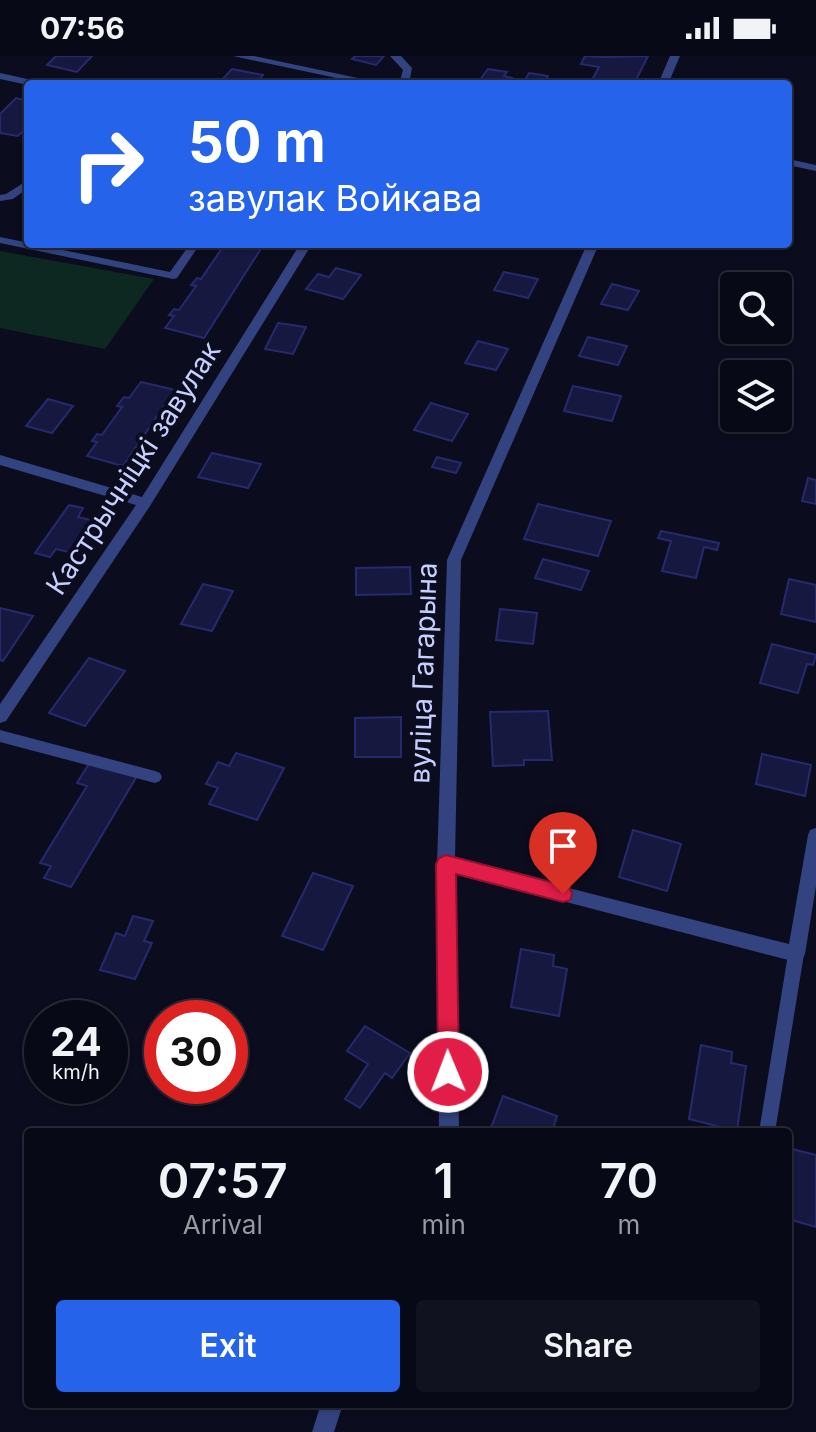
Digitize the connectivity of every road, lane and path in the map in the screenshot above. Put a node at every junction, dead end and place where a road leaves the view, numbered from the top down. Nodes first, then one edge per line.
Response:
1 (238, 56) edge
2 (395, 56) edge
3 (675, 56) edge
4 (0, 76) edge
5 (361, 80) edge
6 (405, 80) edge
7 (665, 80) edge
8 (24, 81) edge
9 (792, 163) edge
10 (816, 168) edge
11 (24, 186) edge
12 (0, 198) edge
13 (0, 240) edge
14 (24, 245) edge
15 (38, 248) edge
16 (192, 248) edge
17 (304, 248) edge
18 (591, 248) edge
19 (0, 460) edge
20 (145, 503) junction
21 (0, 717) edge
22 (0, 736) edge
23 (155, 777) dead end
24 (816, 835) edge
25 (446, 864) junction
26 (796, 954) junction
27 (449, 1128) edge
28 (768, 1128) edge
29 (331, 1408) edge
30 (323, 1432) edge

1 - 5 street
2 - 6 street
3 - 7 street
4 - 8 lane
9 - 10 street
11 - 12 lane
13 - 14 lane
15 - 16 lane
17 - 20 street, Кастрычніцкі завулак
18 - 25 street, вуліца Гагарына
19 - 20 street
20 - 21 street, Кастрычніцкі завулак
22 - 23 lane
24 - 26 street
25 - 26 street
25 - 27 street, вуліца Гагарына
26 - 28 lane
29 - 30 street

